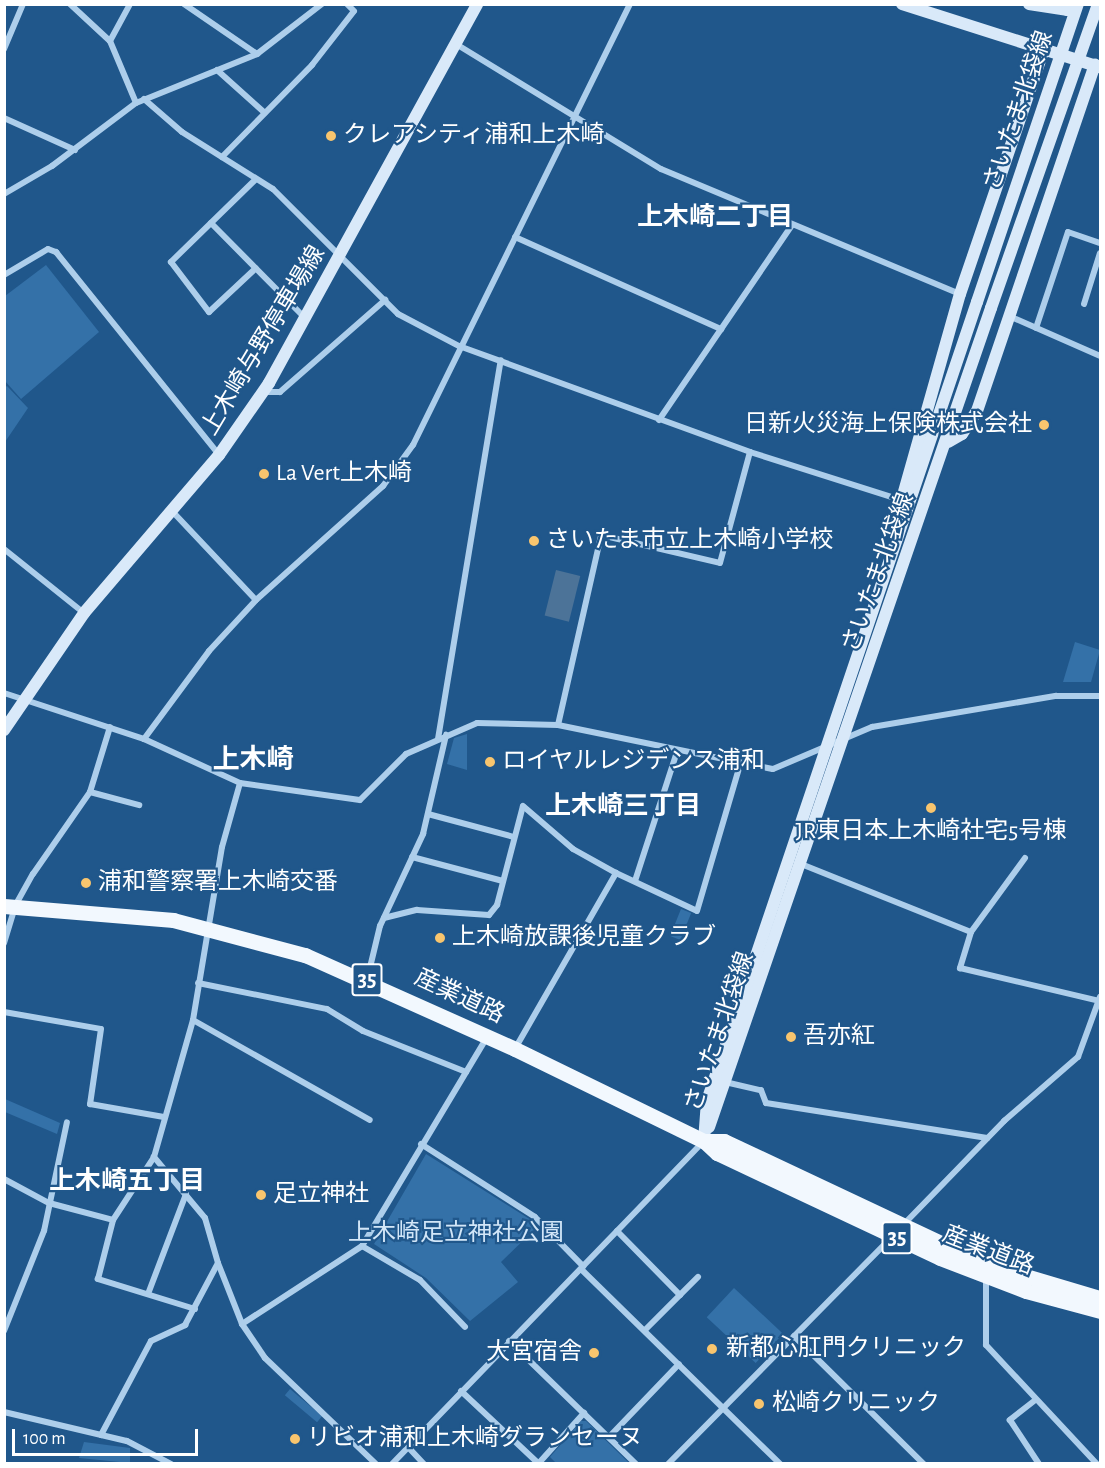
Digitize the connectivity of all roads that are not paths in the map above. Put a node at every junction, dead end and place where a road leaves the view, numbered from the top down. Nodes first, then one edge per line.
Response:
1 (23, 4) edge
2 (70, 4) edge
3 (130, 4) edge
4 (184, 4) edge
5 (322, 4) edge
6 (346, 4) edge
7 (477, 4) edge
8 (630, 4) edge
9 (902, 4) edge
10 (1077, 4) edge
11 (1098, 4) edge
12 (1031, 5) edge
13 (110, 41) junction
14 (456, 44) junction
15 (4, 49) edge
16 (1044, 49) junction
17 (257, 54) junction
18 (1098, 66) edge
19 (217, 70) junction
20 (144, 99) junction
21 (136, 103) junction
22 (265, 113) junction
23 (575, 114) junction
24 (4, 118) edge
25 (75, 150) junction
26 (222, 157) junction
27 (256, 179) junction
28 (4, 194) edge
29 (212, 223) junction
30 (792, 225) junction
31 (515, 237) junction
32 (1101, 243) edge
33 (342, 253) junction
34 (1101, 254) edge
35 (256, 268) junction
36 (1098, 272) edge
37 (4, 275) edge
38 (960, 294) junction
39 (385, 300) junction
40 (1084, 304) dead end
41 (1009, 316) junction
42 (305, 318) junction
43 (1036, 328) junction
44 (721, 329) junction
45 (459, 346) junction
46 (1101, 356) edge
47 (501, 360) junction
48 (263, 392) junction
49 (659, 420) junction
50 (948, 441) junction
51 (750, 453) junction
52 (219, 455) junction
53 (901, 500) junction
54 (172, 511) junction
55 (4, 549) edge
56 (256, 600) junction
57 (873, 607) junction
58 (84, 613) junction
59 (4, 693) edge
60 (1101, 696) edge
61 (26, 699) junction
62 (558, 724) junction
63 (110, 728) junction
64 (4, 730) edge
65 (446, 735) junction
66 (844, 735) junction
67 (144, 739) junction
68 (438, 739) junction
69 (829, 742) junction
70 (677, 752) junction
71 (741, 765) junction
72 (240, 783) junction
73 (90, 792) junction
74 (139, 805) dead end
75 (428, 814) junction
76 (514, 837) junction
77 (412, 857) junction
78 (1024, 858) dead end
79 (801, 864) junction
80 (616, 873) junction
81 (503, 880) junction
82 (635, 881) junction
83 (10, 906) edge
84 (384, 918) junction
85 (210, 926) junction
86 (971, 932) junction
87 (4, 944) edge
88 (367, 980) junction
89 (198, 983) junction
90 (1100, 999) edge
91 (4, 1012) edge
92 (193, 1020) junction
93 (488, 1036) junction
94 (515, 1048) junction
95 (466, 1072) junction
96 (725, 1082) junction
97 (164, 1117) junction
98 (370, 1120) dead end
99 (67, 1122) dead end
100 (987, 1138) junction
101 (704, 1141) junction
102 (421, 1144) junction
103 (154, 1158) junction
104 (4, 1179) edge
105 (186, 1194) junction
106 (49, 1203) junction
107 (113, 1220) junction
108 (617, 1231) junction
109 (897, 1231) junction
110 (362, 1246) junction
111 (218, 1263) junction
112 (582, 1267) junction
113 (699, 1277) dead end
114 (986, 1277) junction
115 (148, 1294) junction
116 (680, 1295) junction
117 (1101, 1298) edge
118 (195, 1309) junction
119 (1101, 1311) edge
120 (242, 1324) junction
121 (465, 1327) dead end
122 (645, 1330) junction
123 (4, 1331) edge
124 (794, 1336) junction
125 (509, 1341) junction
126 (679, 1364) junction
127 (461, 1391) junction
128 (1034, 1401) junction
129 (722, 1406) junction
130 (4, 1413) edge
131 (584, 1413) junction
132 (101, 1435) junction
133 (609, 1437) junction
134 (408, 1448) junction
135 (538, 1463) edge
136 (171, 1464) edge
137 (376, 1464) edge
138 (392, 1464) edge
139 (424, 1464) edge
140 (636, 1464) edge
141 (668, 1464) edge
142 (780, 1464) edge
143 (924, 1464) edge
144 (1039, 1464) edge
145 (1097, 1464) edge

1 - 15 street
2 - 13 street
3 - 13 street
4 - 17 street
5 - 17 street
6 - 22 street
7 - 14 main road, 上木崎与野停車場線
8 - 23 street
9 - 16 main road
10 - 12 main road
10 - 57 main road, さいたま北袋線, bridge
11 - 50 main road, さいたま北袋線, bridge
13 - 21 street
14 - 23 street
14 - 33 main road, 上木崎与野停車場線
16 - 18 main road
16 - 38 main road, さいたま北袋線
17 - 19 street
18 - 41 main road
19 - 20 street
19 - 22 street
20 - 21 street
20 - 26 street
21 - 25 street
22 - 26 street
23 - 30 street
23 - 31 street
24 - 25 street
25 - 28 street
26 - 27 street
27 - 29 street
27 - 33 street
29 - 35 street
29 - 35 street
30 - 38 street
30 - 44 street
31 - 44 street
31 - 45 street
32 - 43 street
33 - 39 street
33 - 42 main road, 上木崎与野停車場線
34 - 36 street
35 - 42 street
36 - 40 street
37 - 52 street
38 - 53 main road, さいたま北袋線
39 - 45 street
39 - 48 street
41 - 43 street
41 - 50 main road
42 - 48 main road, 上木崎与野停車場線
43 - 46 street
44 - 49 street
45 - 47 street
45 - 56 street
47 - 49 street
47 - 68 street
48 - 52 main road, 上木崎与野停車場線
49 - 51 street
50 - 66 main road, さいたま北袋線
51 - 53 street
51 - 62 street
52 - 54 main road, 上木崎与野停車場線
53 - 57 main road, さいたま北袋線
54 - 56 street
54 - 58 main road, 上木崎与野停車場線
55 - 58 street
56 - 67 street
57 - 69 main road, さいたま北袋線
58 - 61 main road, 上木崎与野停車場線
59 - 61 street
60 - 66 street
61 - 63 street
61 - 64 main road, 上木崎与野停車場線
62 - 65 street
62 - 70 street
63 - 67 street
63 - 73 street
65 - 68 street
65 - 75 street
66 - 69 street
66 - 79 main road, さいたま北袋線
67 - 72 street
68 - 72 street
69 - 71 street
69 - 101 main road, さいたま北袋線
70 - 71 street
70 - 82 street
71 - 82 street
72 - 85 street
73 - 74 street
73 - 83 street
75 - 76 street
75 - 77 street
76 - 80 street
76 - 81 street
77 - 81 street
77 - 84 street
78 - 86 street
79 - 86 street
79 - 96 main road, さいたま北袋線
80 - 82 street
80 - 94 street
81 - 84 street
83 - 85 main road, 産業道路 / 35
83 - 87 street
84 - 88 street
85 - 88 main road, 産業道路 / 35
85 - 89 street
86 - 90 street
88 - 93 main road, 産業道路 / 35
89 - 92 street
89 - 95 street
90 - 100 street
91 - 97 street
92 - 97 street
92 - 98 street
93 - 94 main road, 産業道路 / 35
93 - 95 street
94 - 101 main road, 産業道路 / 35
95 - 102 street
96 - 100 street
96 - 101 main road, さいたま北袋線
97 - 103 street
99 - 106 street
100 - 109 street
101 - 108 street
101 - 109 main road, 産業道路 / 35
102 - 110 street
102 - 112 street
103 - 105 street
103 - 107 street
104 - 106 street
105 - 111 street
105 - 115 street
106 - 107 street
106 - 123 street
107 - 115 street
108 - 112 street
108 - 116 street
109 - 114 main road, 産業道路 / 35
109 - 117 main road, 産業道路 / 35
109 - 124 street
110 - 120 street
110 - 121 street
111 - 118 street
111 - 120 street
112 - 122 street
112 - 125 street
113 - 116 street
114 - 119 main road, 産業道路 / 35
114 - 128 street
115 - 118 street
116 - 122 street
118 - 132 street
120 - 137 street
122 - 126 street
124 - 129 street
124 - 143 street
125 - 127 street
125 - 131 street
126 - 129 street
126 - 133 street
127 - 134 street
127 - 135 street
128 - 144 street
128 - 145 street
129 - 141 street
129 - 142 street
130 - 132 street
131 - 133 street
131 - 135 street
132 - 136 street
133 - 140 street
134 - 138 street
134 - 139 street

